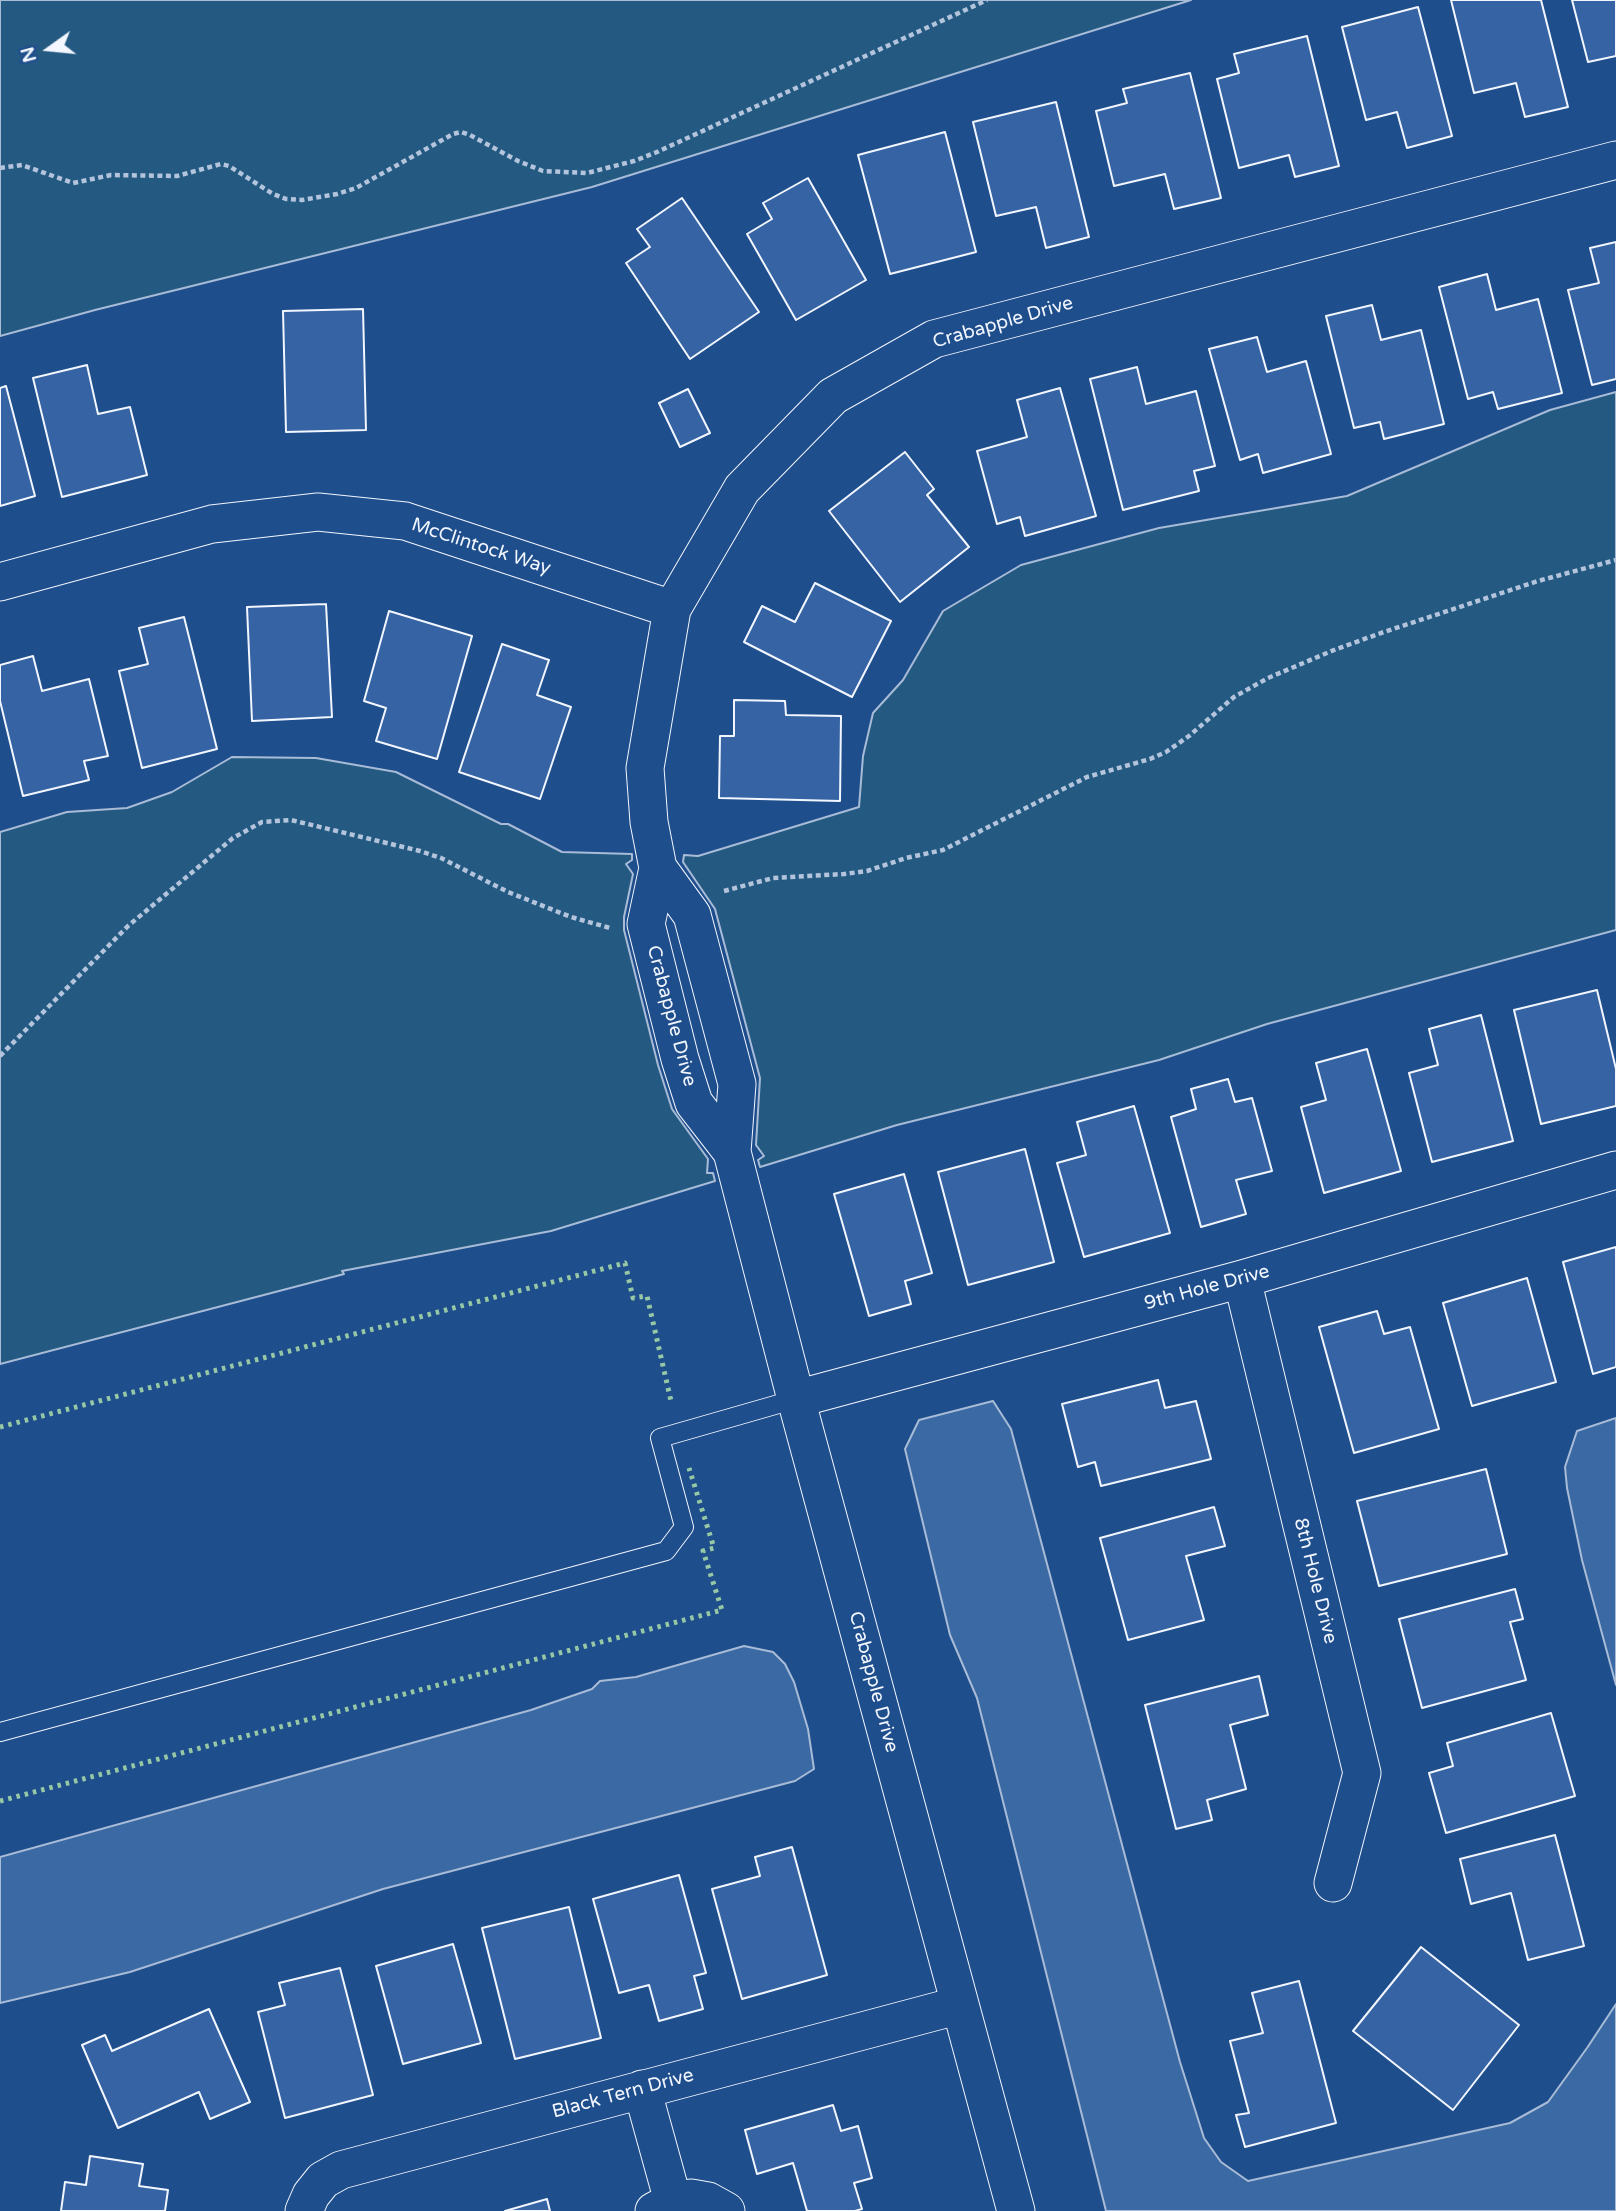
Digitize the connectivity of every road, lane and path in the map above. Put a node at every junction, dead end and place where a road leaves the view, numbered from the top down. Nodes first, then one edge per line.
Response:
1 (987, 0) edge
2 (1616, 160) edge
3 (0, 162) edge
4 (13, 165) junction
5 (0, 168) edge
6 (1616, 559) edge
7 (0, 582) edge
8 (672, 610) junction
9 (658, 868) junction
10 (714, 894) dead end
11 (615, 929) dead end
12 (0, 1056) edge
13 (732, 1152) junction
14 (1616, 1170) edge
15 (1242, 1279) junction
16 (796, 1399) junction
17 (0, 1732) edge
18 (1333, 1884) dead end
19 (960, 2005) junction
20 (642, 2089) junction
21 (664, 2206) edge
22 (304, 2211) edge
23 (726, 2211) edge
24 (1016, 2211) edge

1 - 4 path
2 - 8 street, Crabapple Drive
3 - 4 path
4 - 5 path
6 - 10 path
7 - 8 street, McClintock Way
8 - 9 street, Crabapple Drive
9 - 13 street, Crabapple Drive
9 - 13 street, Crabapple Drive
11 - 12 path
13 - 16 street, Crabapple Drive
14 - 15 street, 9th Hole Drive
15 - 16 street, 9th Hole Drive
15 - 18 street, 8th Hole Drive
16 - 17 lane
16 - 19 street, Crabapple Drive
19 - 20 street, Black Tern Drive
19 - 24 street, Crabapple Drive
20 - 21 street
20 - 22 street, Black Tern Drive
21 - 23 street

